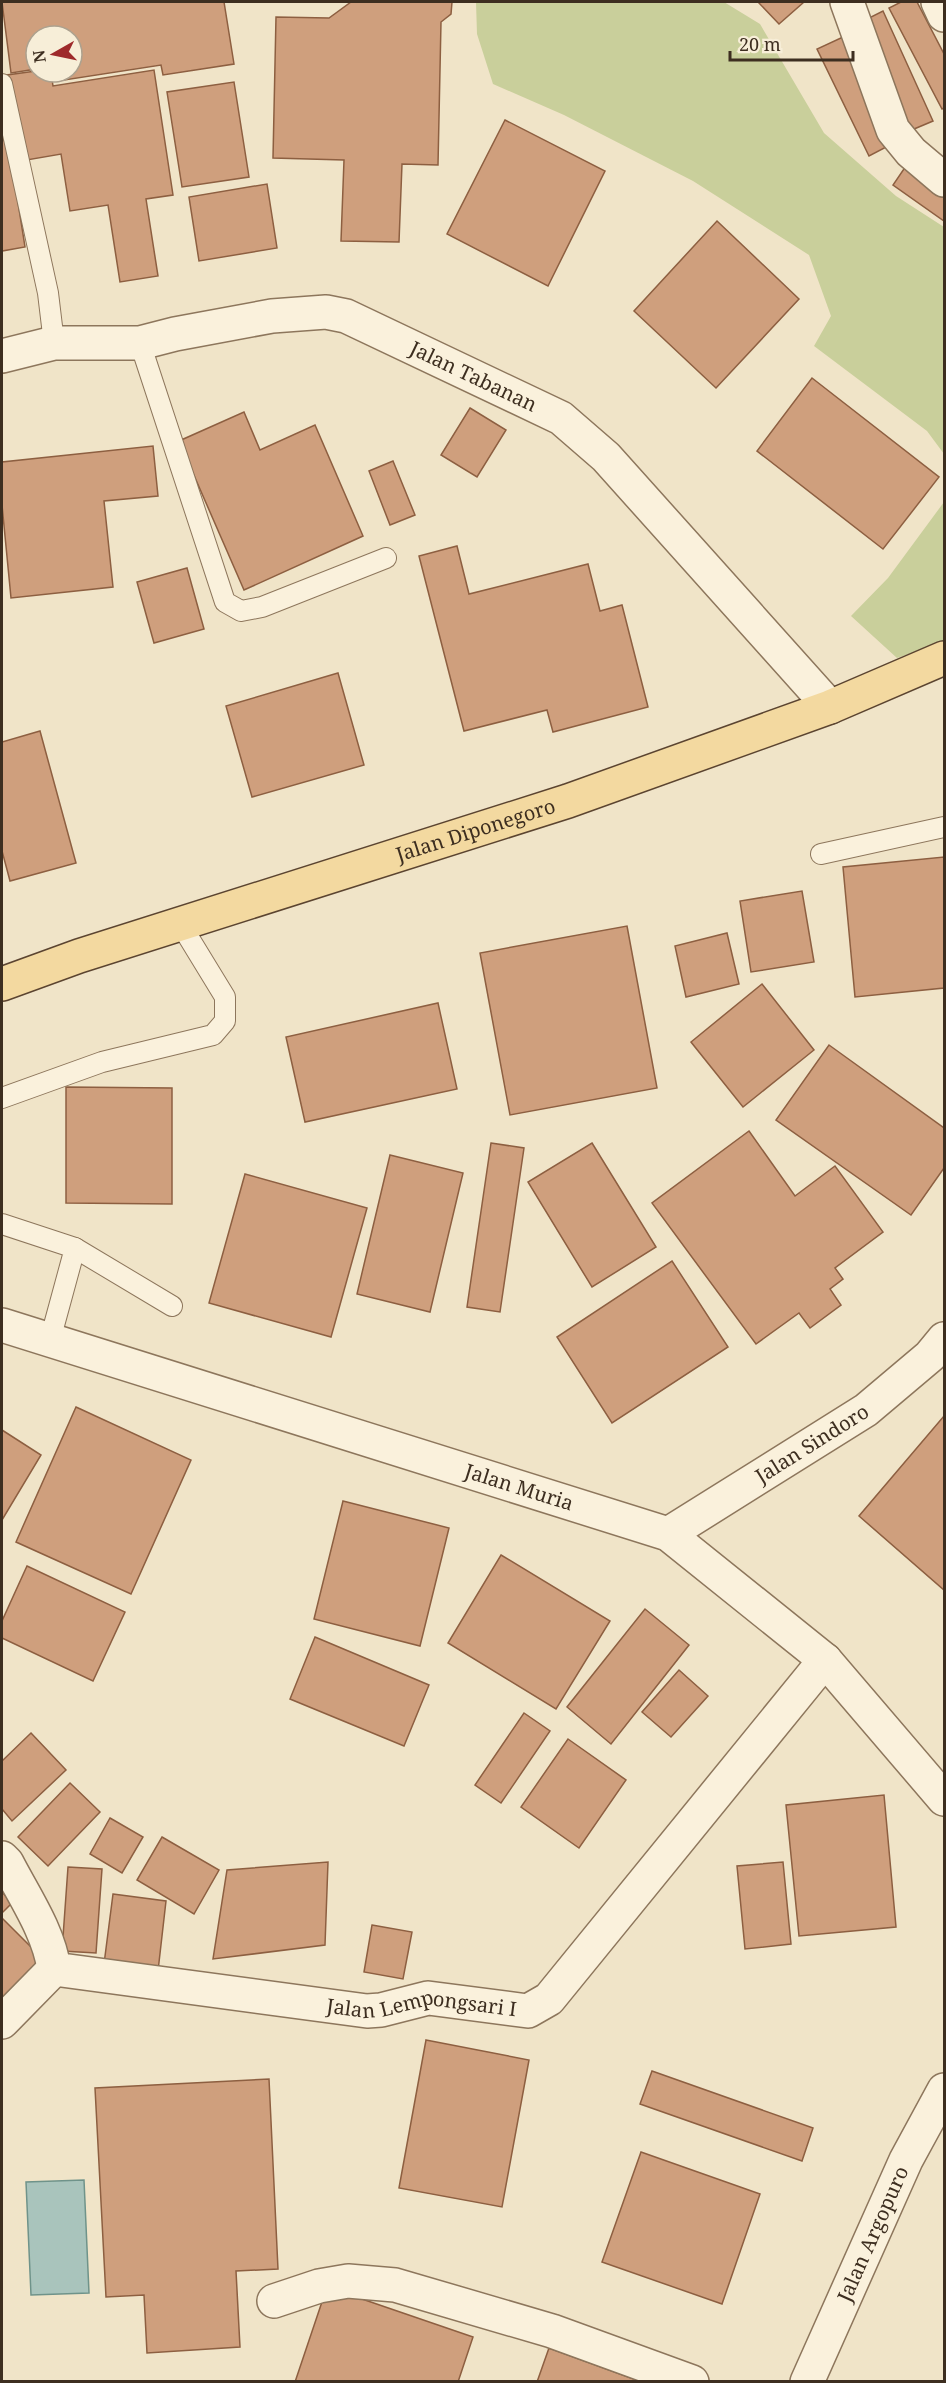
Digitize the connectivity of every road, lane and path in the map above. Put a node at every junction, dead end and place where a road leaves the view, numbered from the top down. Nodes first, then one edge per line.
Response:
1 (847, 2) edge
2 (938, 2) edge
3 (945, 15) edge
4 (2, 84) edge
5 (945, 180) edge
6 (54, 343) junction
7 (140, 344) junction
8 (2, 356) edge
9 (386, 558) dead end
10 (945, 658) edge
11 (830, 707) junction
12 (945, 827) edge
13 (821, 854) dead end
14 (181, 925) junction
15 (2, 984) edge
16 (2, 1098) edge
17 (2, 1224) edge
18 (75, 1248) junction
19 (172, 1306) dead end
20 (2, 1325) edge
21 (945, 1339) edge
22 (50, 1340) junction
23 (668, 1534) junction
24 (825, 1660) junction
25 (945, 1799) edge
26 (2, 1858) edge
27 (54, 1969) junction
28 (2, 2022) edge
29 (945, 2090) edge
30 (274, 2301) dead end
31 (692, 2382) edge
32 (807, 2382) edge

1 - 5 street
2 - 3 street
4 - 6 lane
6 - 7 street, Jalan Tabanan
6 - 8 street, Jalan Tabanan
7 - 9 lane
7 - 11 street, Jalan Tabanan
10 - 11 main road, Jalan Diponegoro
11 - 14 main road, Jalan Diponegoro
12 - 13 lane
14 - 15 main road, Jalan Diponegoro
14 - 16 lane
17 - 18 lane
18 - 19 lane
18 - 22 lane
20 - 22 street, Jalan Muria
21 - 23 street, Jalan Sindoro
22 - 23 street, Jalan Muria
23 - 24 street, Jalan Muria
24 - 25 street, Jalan Muria
24 - 27 street, Jalan Lempongsari I
26 - 27 street
27 - 28 street
29 - 32 street, Jalan Argopuro
30 - 31 street

